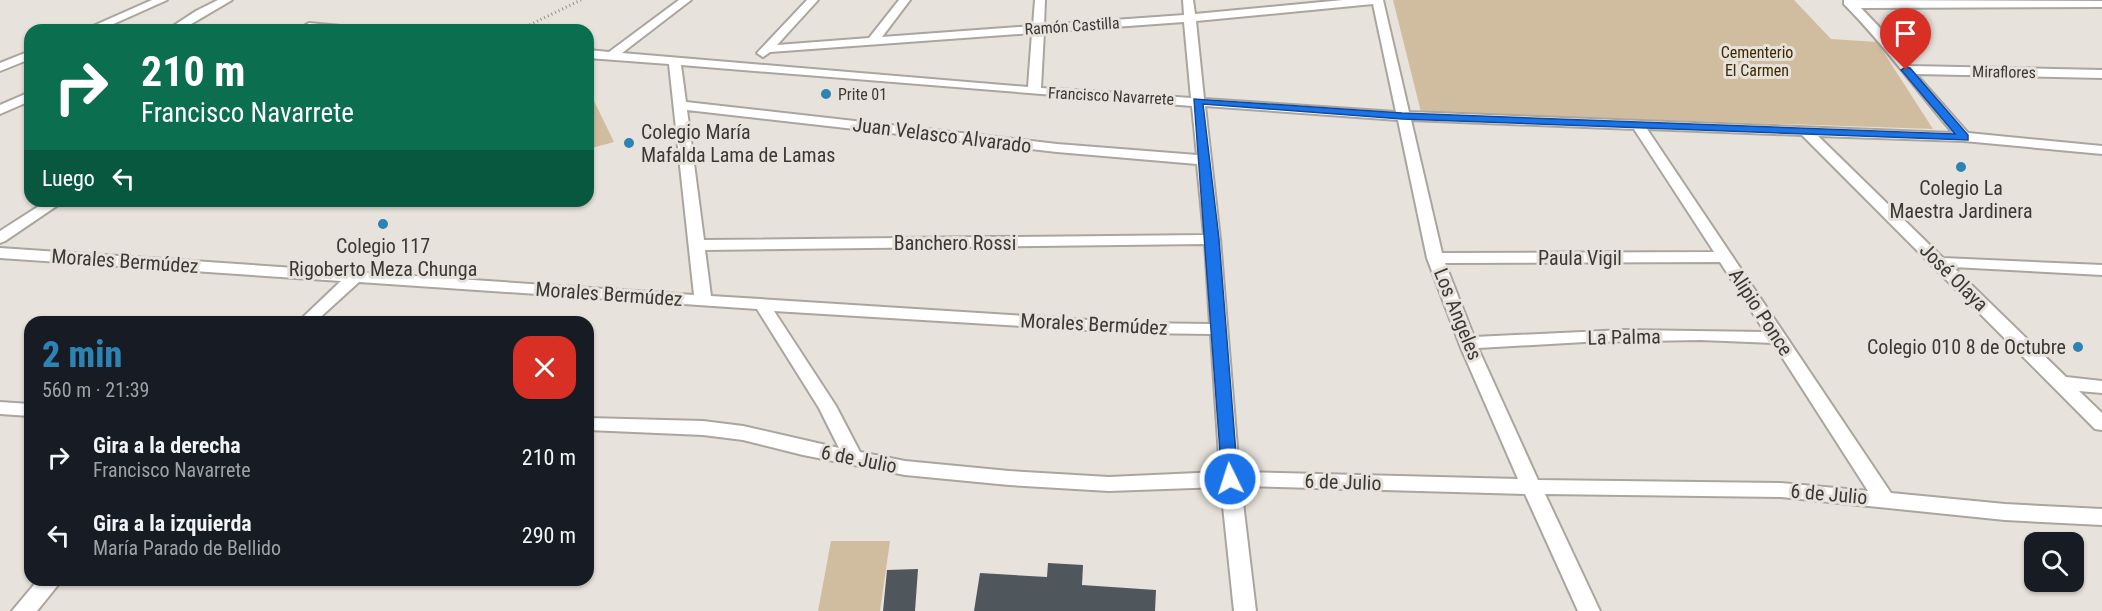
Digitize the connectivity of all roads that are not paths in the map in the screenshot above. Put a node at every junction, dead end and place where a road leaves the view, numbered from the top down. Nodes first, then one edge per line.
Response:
1 (162, 0) edge
2 (228, 0) edge
3 (686, 0) edge
4 (813, 0) edge
5 (905, 0) edge
6 (1040, 0) edge
7 (1188, 0) edge
8 (1378, 0) edge
9 (1849, 2) edge
10 (2102, 4) edge
11 (1189, 18) junction
12 (104, 24) edge
13 (183, 24) edge
14 (1038, 29) junction
15 (871, 43) junction
16 (766, 50) junction
17 (594, 55) edge
18 (611, 56) junction
19 (24, 57) edge
20 (675, 62) junction
21 (0, 67) edge
22 (752, 69) junction
23 (1906, 70) junction
24 (2102, 74) edge
25 (1034, 91) junction
26 (24, 99) edge
27 (1198, 101) junction
28 (680, 105) junction
29 (0, 110) edge
30 (1402, 116) junction
31 (1638, 124) junction
32 (1806, 131) junction
33 (1964, 137) junction
34 (2102, 150) edge
35 (1204, 160) junction
36 (48, 207) edge
37 (0, 238) edge
38 (1212, 239) junction
39 (698, 245) junction
40 (0, 253) edge
41 (1726, 257) junction
42 (1435, 258) junction
43 (1938, 262) junction
44 (2102, 270) edge
45 (356, 276) junction
46 (703, 301) junction
47 (762, 304) junction
48 (313, 316) edge
49 (1219, 329) junction
50 (1779, 338) junction
51 (1469, 343) junction
52 (2061, 383) junction
53 (2102, 387) edge
54 (0, 408) edge
55 (24, 410) edge
56 (594, 424) edge
57 (2102, 424) edge
58 (854, 459) junction
59 (1230, 479) junction
60 (1532, 487) junction
61 (1884, 499) junction
62 (2102, 517) edge
63 (46, 586) edge
64 (23, 611) edge
65 (1245, 611) edge
66 (1589, 611) edge

1 - 12 street
2 - 13 street
3 - 18 street
4 - 16 street
5 - 15 street
6 - 14 street
7 - 11 street
8 - 11 street, Ramón Castilla
8 - 30 street, Los Angeles
9 - 10 street
9 - 23 street
11 - 14 street, Ramón Castilla
11 - 27 street
14 - 15 street, Ramón Castilla
14 - 25 street
15 - 16 street, Ramón Castilla
16 - 22 street
17 - 18 street, Francisco Navarrete
18 - 20 street, Francisco Navarrete
19 - 21 street
20 - 22 street, Francisco Navarrete
20 - 28 street
22 - 25 street, Francisco Navarrete
23 - 24 street, Miraflores
23 - 33 street
25 - 27 street, Francisco Navarrete
26 - 29 street
27 - 30 street, Francisco Navarrete
27 - 35 street
28 - 35 street, Juan Velasco Alvarado
28 - 39 street
30 - 31 street, Francisco Navarrete
30 - 42 street, Los Angeles
31 - 32 street, Francisco Navarrete
31 - 41 street, Alipio Ponce
32 - 33 street, Francisco Navarrete
32 - 43 street, José Olaya
33 - 34 street, Francisco Navarrete
35 - 38 street
36 - 37 street
38 - 39 street, Banchero Rossi
38 - 49 street
39 - 46 street
40 - 45 street, Morales Bermúdez
41 - 42 street, Paula Vigil
41 - 50 street, Alipio Ponce
42 - 51 street, Los Angeles
43 - 44 street
43 - 52 street, José Olaya
45 - 46 street, Morales Bermúdez
45 - 48 street
46 - 47 street, Morales Bermúdez
47 - 49 street, Morales Bermúdez
47 - 58 street
49 - 59 street
50 - 51 street, La Palma
50 - 61 street, Alipio Ponce
51 - 60 street, Los Angeles
52 - 53 street
52 - 57 street, José Olaya
54 - 55 street
56 - 58 street, 6 de Julio
58 - 59 street, 6 de Julio
59 - 60 street, 6 de Julio
59 - 65 street
60 - 61 street, 6 de Julio
60 - 66 street, Los Angeles
61 - 62 street, 6 de Julio
63 - 64 street

